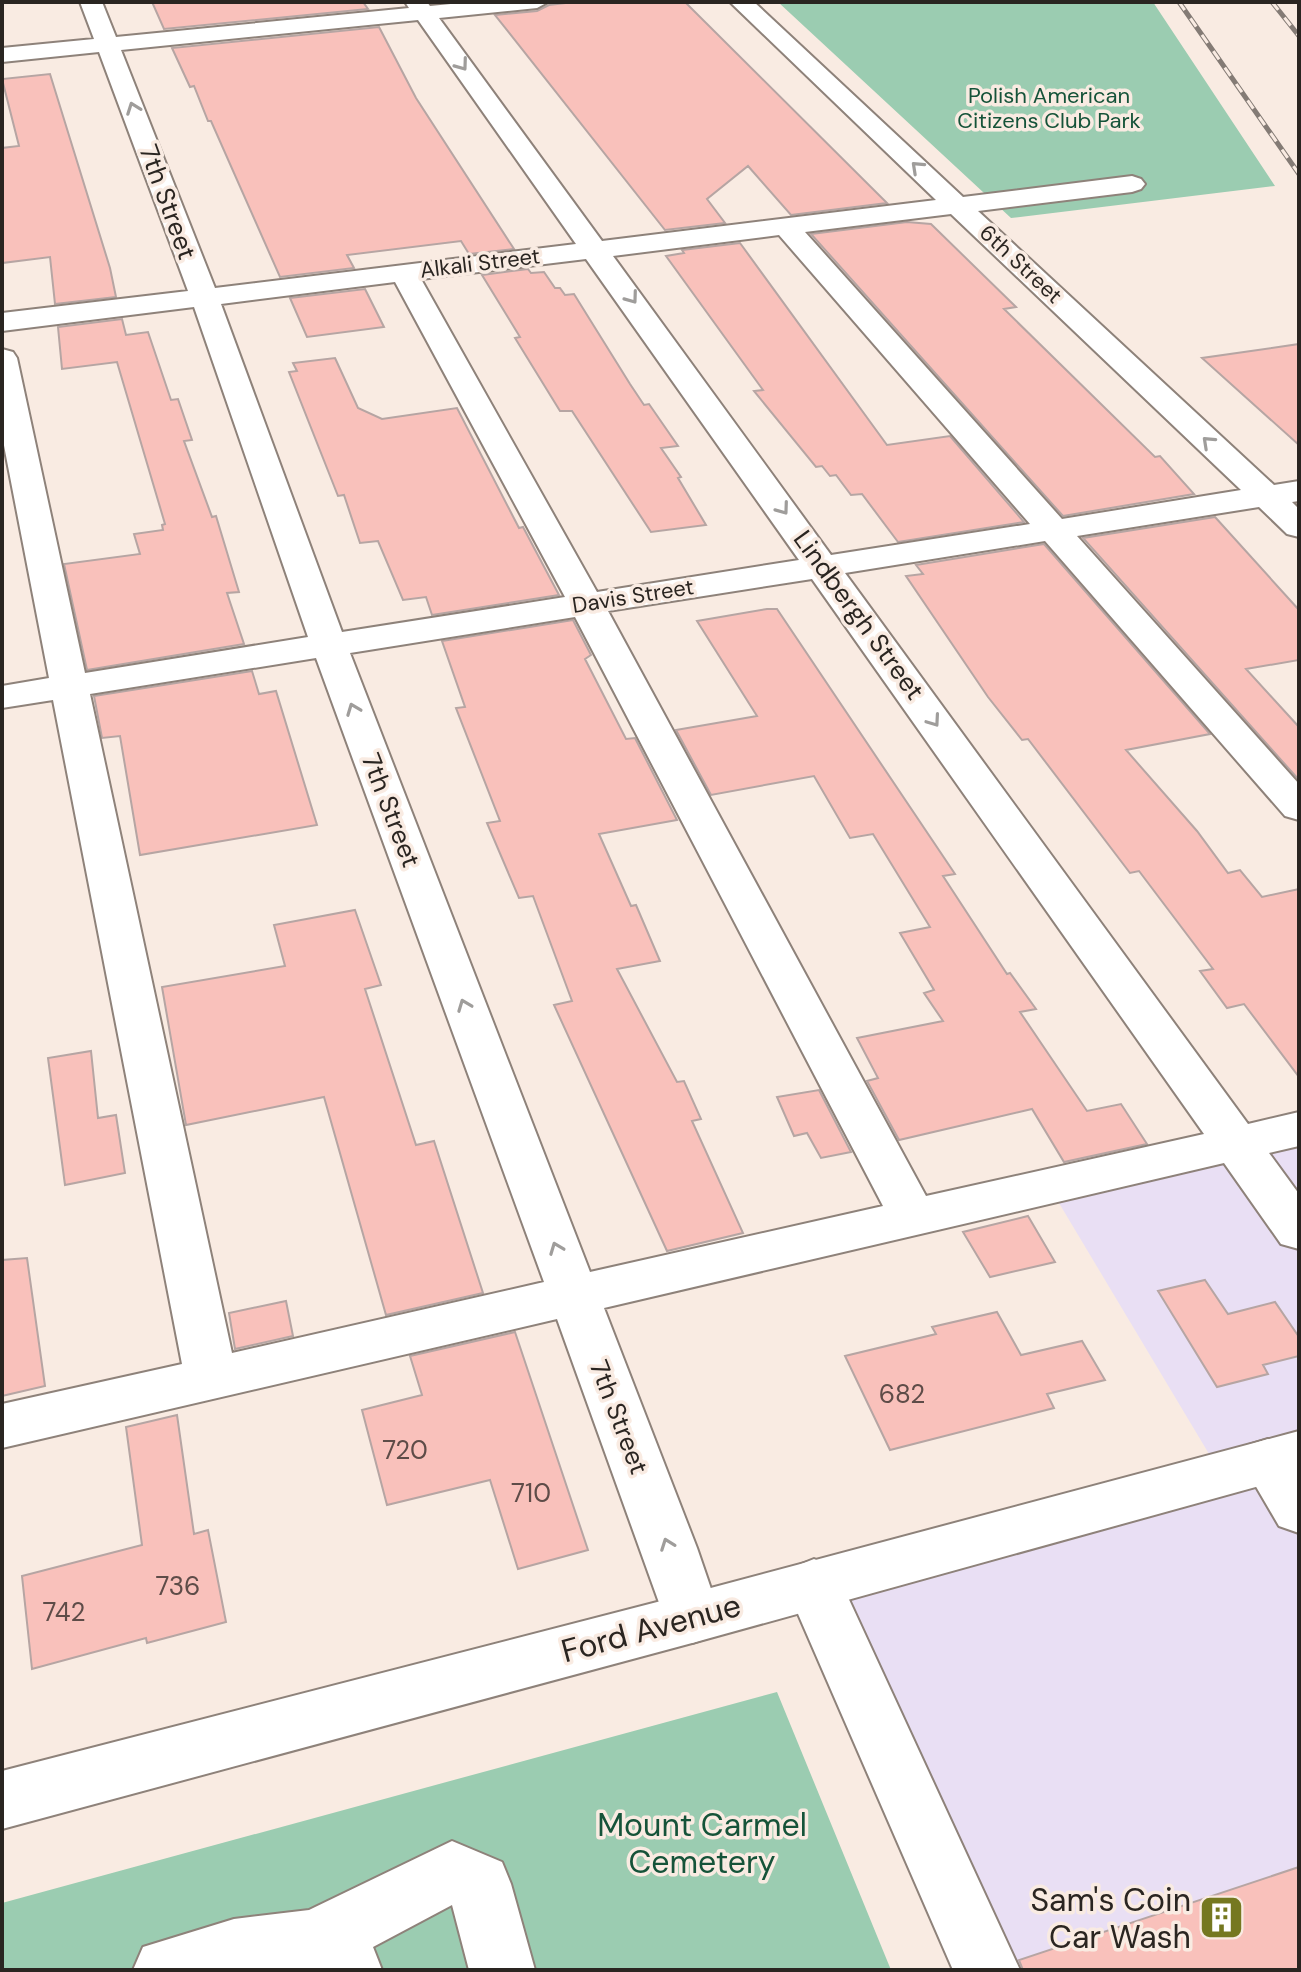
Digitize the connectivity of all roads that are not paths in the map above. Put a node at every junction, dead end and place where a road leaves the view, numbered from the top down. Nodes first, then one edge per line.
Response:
1 (91, 2) edge
2 (537, 2) edge
3 (741, 2) edge
4 (420, 8) edge
5 (109, 44) junction
6 (2, 55) edge
7 (1132, 184) dead end
8 (958, 204) junction
9 (785, 226) junction
10 (596, 249) junction
11 (404, 273) junction
12 (203, 297) junction
13 (2, 322) edge
14 (2, 358) edge
15 (1299, 491) edge
16 (1265, 495) junction
17 (1299, 527) edge
18 (1052, 530) junction
19 (823, 565) junction
20 (586, 604) junction
21 (329, 645) junction
22 (71, 686) junction
23 (2, 697) edge
24 (1299, 808) edge
25 (1299, 1129) edge
26 (1235, 1144) junction
27 (913, 1217) junction
28 (1299, 1231) edge
29 (574, 1295) junction
30 (211, 1378) junction
31 (2, 1426) edge
32 (1284, 1457) edge
33 (1299, 1510) edge
34 (814, 1584) junction
35 (692, 1618) junction
36 (2, 1800) edge
37 (332, 1956) edge
38 (166, 1970) edge
39 (502, 1970) edge
40 (987, 1970) edge

1 - 5 street, 7th Street
2 - 4 street
8 -> 3 street, 6th Street
4 - 5 street
4 -> 10 street, Lindbergh Street
5 - 6 street
12 -> 5 street, 7th Street
7 - 8 street, Alkali Street
8 - 9 street, Alkali Street
16 -> 8 street, 6th Street
9 - 10 street, Alkali Street
9 - 18 street
10 - 11 street, Alkali Street
10 -> 19 street, Lindbergh Street
11 - 12 street, Alkali Street
11 - 20 street
12 - 13 street, Alkali Street
12 - 21 street, 7th Street
14 - 22 street
15 - 16 street, Davis Street
16 - 17 street, 6th Street
16 - 18 street, Davis Street
18 - 19 street, Davis Street
18 - 24 street
19 - 20 street, Davis Street
19 -> 26 street, Lindbergh Street
20 - 21 street, Davis Street
20 - 27 street
21 - 22 street, Davis Street
29 -> 21 street, 7th Street
22 - 23 street, Davis Street
22 - 30 street
25 - 26 street
26 - 27 street
26 - 28 street, Lindbergh Street
27 - 29 street
29 - 30 street
35 -> 29 street, 7th Street
30 - 31 street
32 - 33 street
32 - 34 street, Ford Avenue
34 - 35 street, Ford Avenue
34 - 40 street
35 - 36 street, Ford Avenue
37 - 38 street
37 - 39 street

